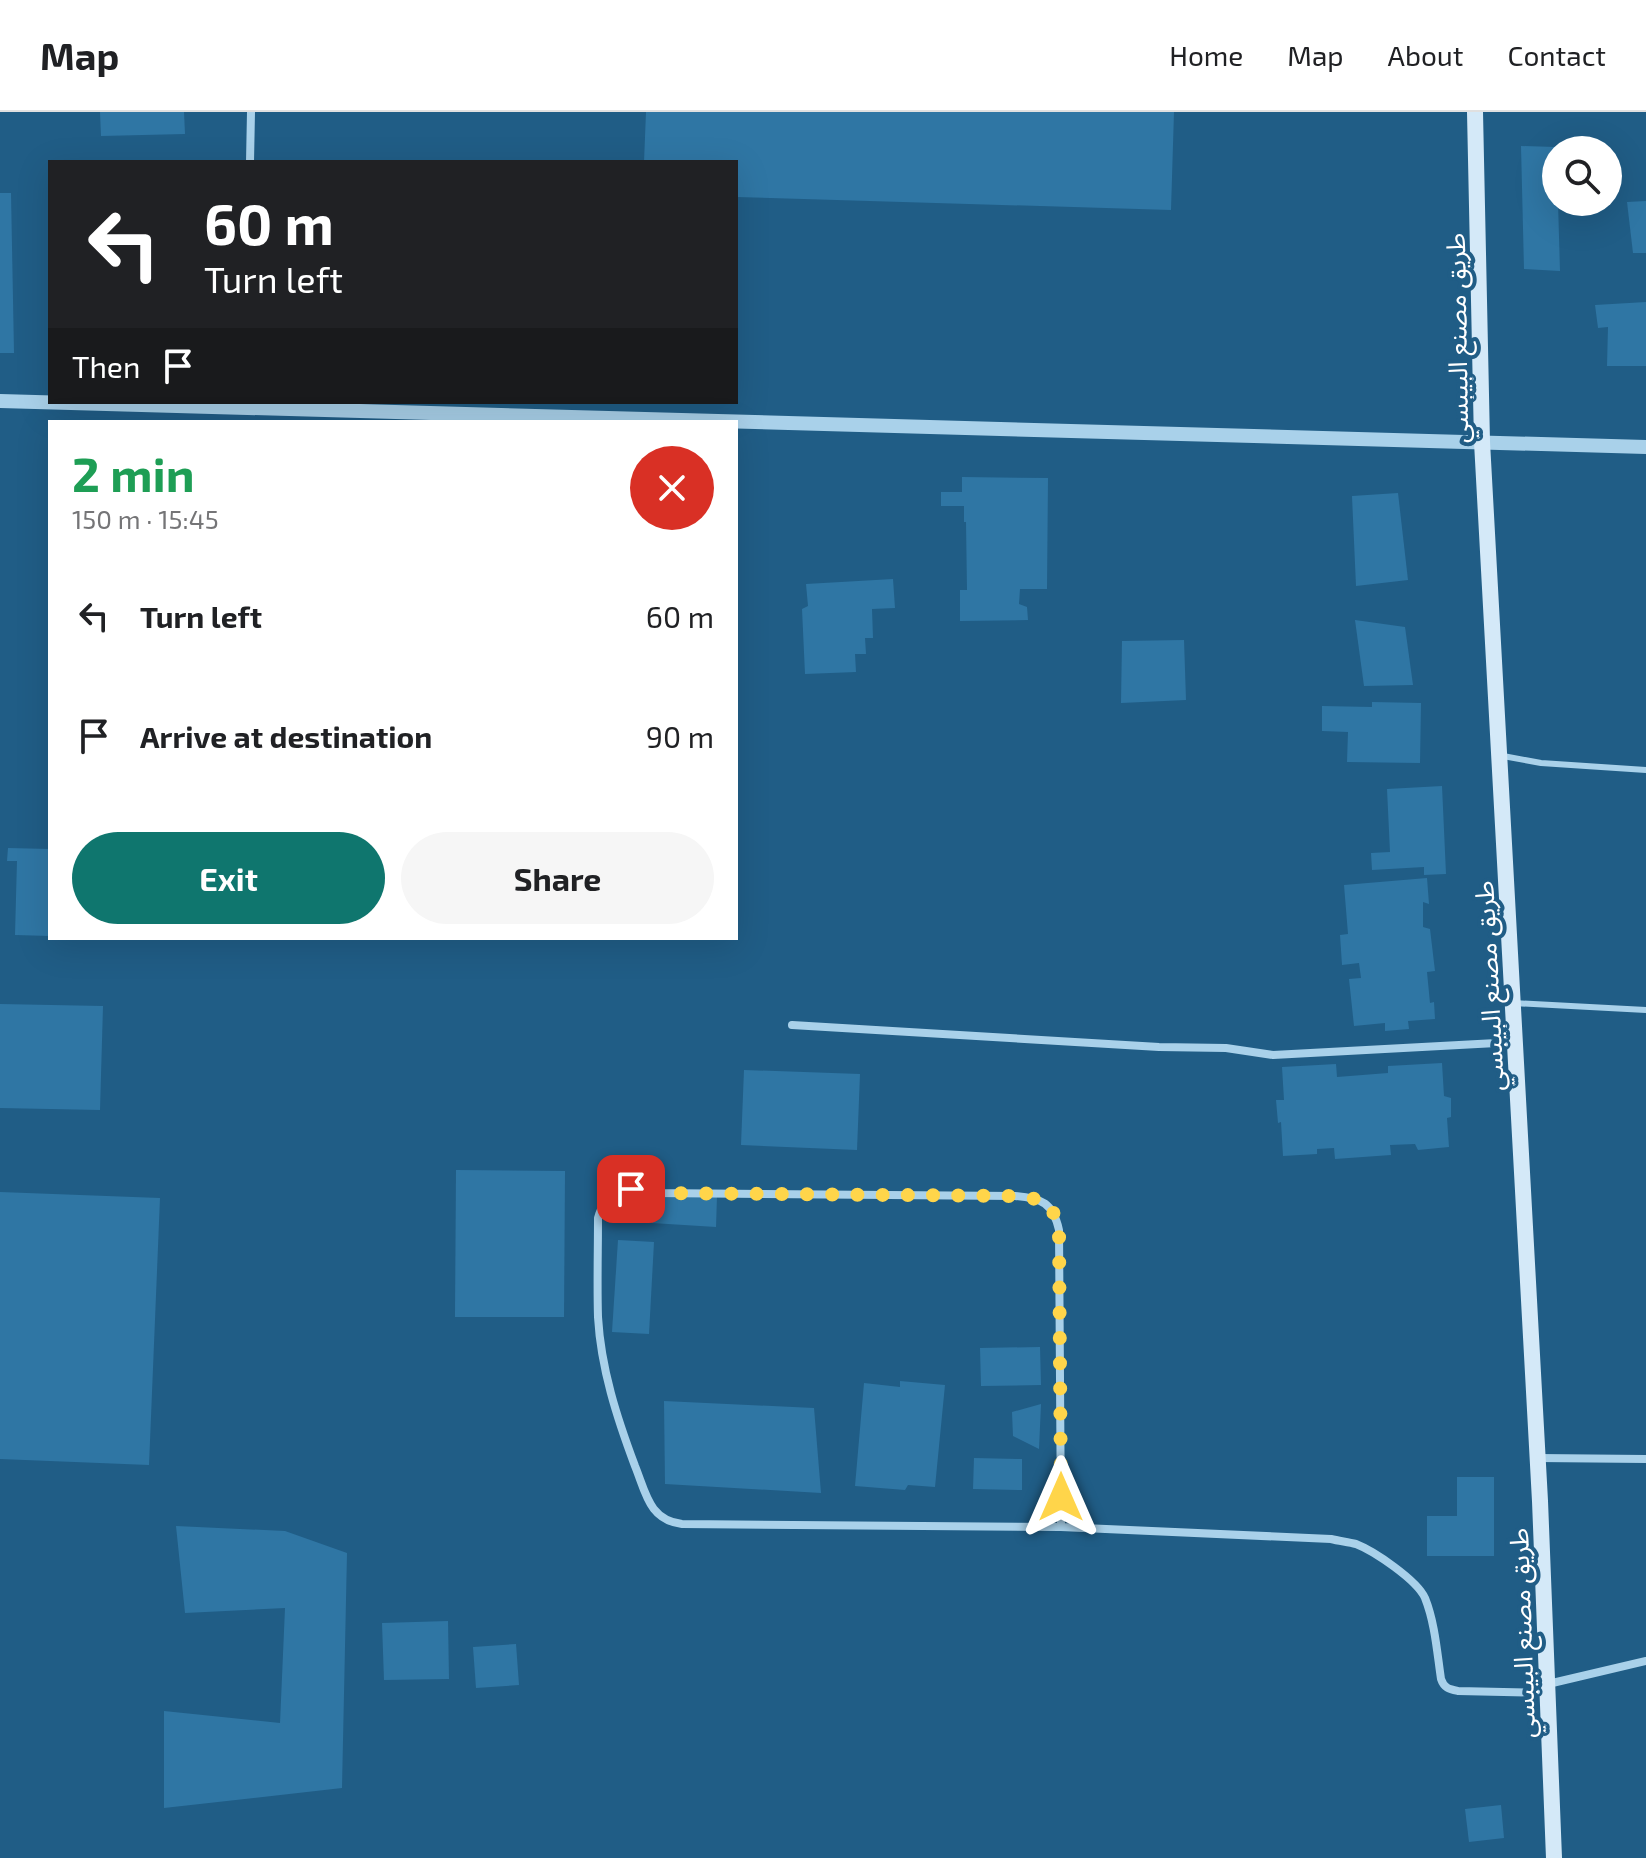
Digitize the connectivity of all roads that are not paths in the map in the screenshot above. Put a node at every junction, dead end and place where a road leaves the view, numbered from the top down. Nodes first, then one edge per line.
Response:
1 (251, 112) edge
2 (1475, 112) edge
3 (250, 160) edge
4 (0, 401) edge
5 (48, 402) edge
6 (186, 404) edge
7 (248, 405) edge
8 (1482, 442) junction
9 (1646, 447) edge
10 (1499, 756) junction
11 (1646, 770) edge
12 (1513, 1003) junction
13 (1646, 1010) edge
14 (792, 1025) dead end
15 (1515, 1042) junction
16 (1538, 1458) junction
17 (1646, 1459) edge
18 (1061, 1527) junction
19 (1646, 1661) edge
20 (1548, 1688) junction
21 (1554, 1858) edge

1 - 3 street
2 - 8 main road, طريق مصنع البيبسي
4 - 5 street
6 - 7 street
7 - 8 street
8 - 9 street
8 - 10 main road, طريق مصنع البيبسي
10 - 11 lane
10 - 12 main road, طريق مصنع البيبسي
12 - 13 lane
12 - 15 main road, طريق مصنع البيبسي
14 - 15 street
15 - 16 main road, طريق مصنع البيبسي
16 - 17 street
16 - 20 main road, طريق مصنع البيبسي
18 - 18 street
18 - 20 street
19 - 20 street
20 - 21 main road, طريق مصنع البيبسي

